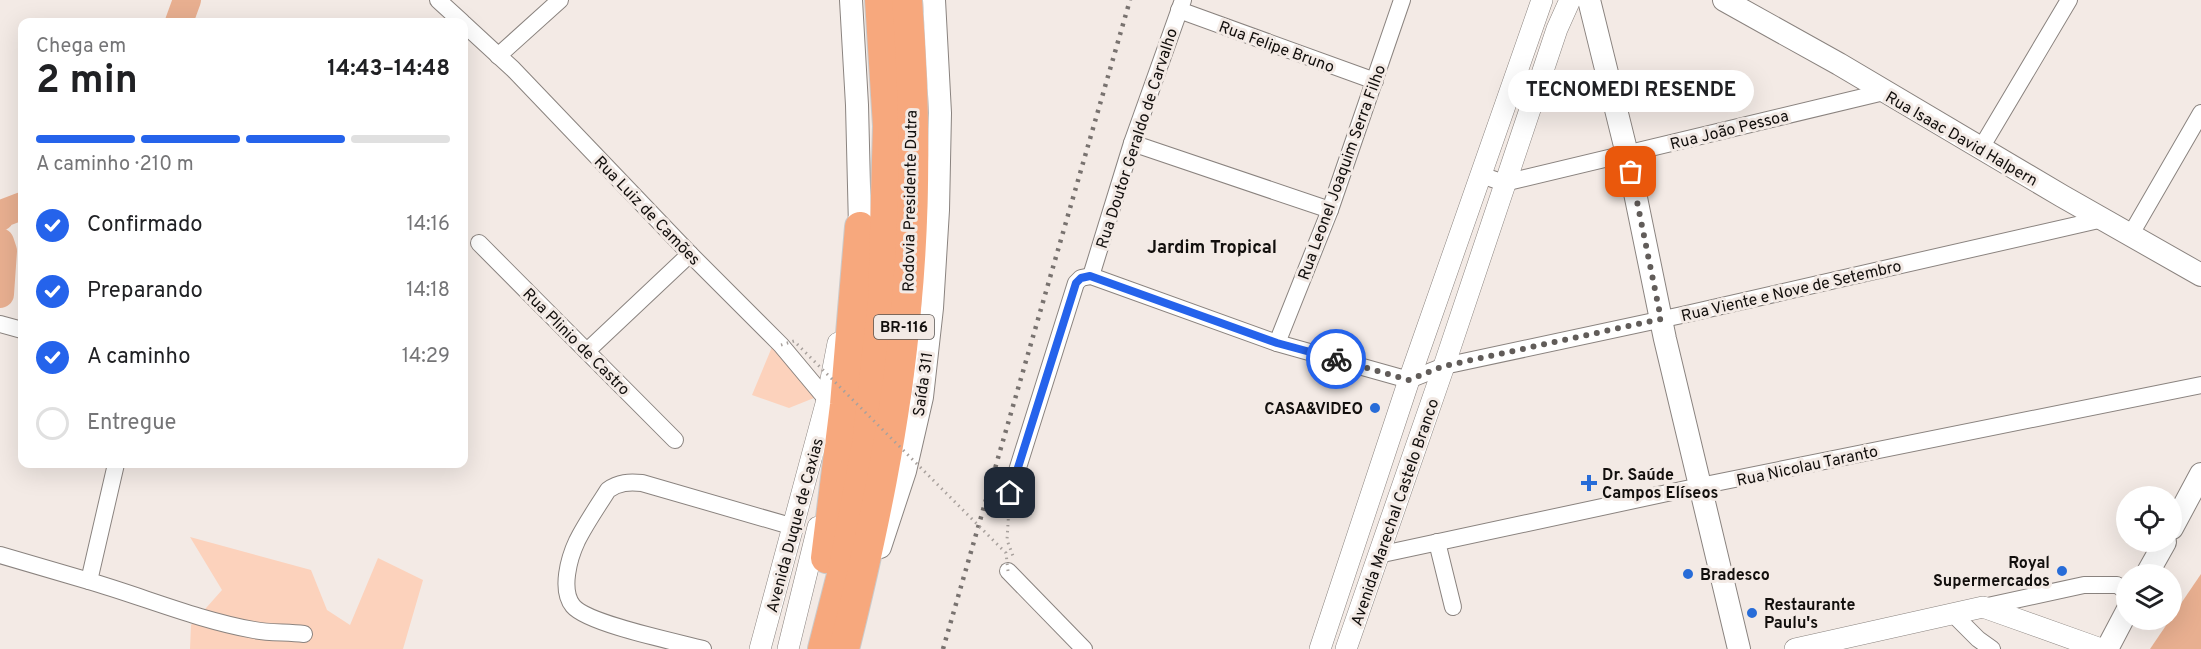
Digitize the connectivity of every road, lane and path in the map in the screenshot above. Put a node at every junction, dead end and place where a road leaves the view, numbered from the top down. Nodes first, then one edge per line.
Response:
1 (438, 0) edge
2 (560, 0) edge
3 (851, 0) edge
4 (880, 0) edge
5 (907, 0) edge
6 (934, 0) edge
7 (1402, 0) edge
8 (1542, 0) edge
9 (1570, 0) edge
10 (1724, 0) edge
11 (2069, 0) edge
12 (1181, 5) edge
13 (1593, 5) edge
14 (458, 18) edge
15 (468, 28) edge
16 (498, 56) junction
17 (1375, 81) junction
18 (1884, 92) junction
19 (2201, 113) edge
20 (1132, 143) junction
21 (1981, 148) junction
22 (1627, 154) junction
23 (1481, 176) junction
24 (1504, 183) junction
25 (1330, 210) junction
26 (2103, 219) junction
27 (860, 227) junction
28 (2131, 234) junction
29 (479, 243) dead end
30 (690, 254) junction
31 (2201, 274) edge
32 (1083, 279) junction
33 (1661, 319) junction
34 (0, 324) edge
35 (18, 329) edge
36 (1277, 343) junction
37 (781, 345) junction
38 (587, 351) junction
39 (1444, 366) junction
40 (1409, 380) junction
41 (2201, 385) edge
42 (827, 400) junction
43 (675, 440) dead end
44 (115, 468) edge
45 (2201, 474) edge
46 (1700, 486) junction
47 (1010, 493) joint
48 (2182, 509) edge
49 (794, 526) junction
50 (1437, 542) junction
51 (0, 555) edge
52 (1378, 555) junction
53 (1008, 571) junction
54 (89, 581) junction
55 (2116, 585) edge
56 (1453, 607) dead end
57 (1983, 607) junction
58 (1952, 613) junction
59 (2117, 630) edge
60 (304, 634) dead end
61 (703, 649) edge
62 (760, 649) edge
63 (788, 649) edge
64 (816, 649) edge
65 (823, 649) edge
66 (845, 649) edge
67 (1084, 649) edge
68 (1320, 649) edge
69 (1346, 649) edge
70 (1739, 649) edge
71 (1795, 649) edge
72 (1992, 649) edge
73 (2101, 649) edge
74 (2107, 649) edge

1 - 14 street, Rua Luiz de Camões
2 - 16 street
3 - 27 main road
4 - 65 highway, Rodovia Presidente Dutra / BR-116
5 - 66 highway, Rodovia Presidente Dutra / BR-116
6 - 66 main road, Saída 311
7 - 17 street, Rua Leonel Joaquim Serra Filho
8 - 23 street, Avenida Marechal Castelo Branco
9 - 24 street, Avenida Marechal Castelo Branco
10 - 18 main road, Rua Isaac David Halpern
11 - 21 street
12 - 17 street, Rua Felipe Bruno
12 - 20 street, Rua Doutor Geraldo de Carvalho
13 - 22 main road
15 - 16 street, Rua Luiz de Camões
16 - 30 street, Rua Luiz de Camões
17 - 25 street, Rua Leonel Joaquim Serra Filho
18 - 21 main road, Rua Isaac David Halpern
18 - 22 street, Rua João Pessoa
19 - 28 street
20 - 25 street
20 - 32 street, Rua Doutor Geraldo de Carvalho
21 - 26 main road, Rua Isaac David Halpern
22 - 24 street, Rua João Pessoa
22 - 33 main road
23 - 24 street
23 - 40 street, Avenida Marechal Castelo Branco
24 - 39 street, Avenida Marechal Castelo Branco
25 - 36 street, Rua Leonel Joaquim Serra Filho
26 - 28 main road, Rua Isaac David Halpern
26 - 33 street, Rua Viente e Nove de Setembro
27 - 42 street, Avenida Duque de Caxias
27 - 64 highway
28 - 31 main road, Rua Isaac David Halpern
29 - 38 street, Rua Plinio de Castro
30 - 37 street, Rua Luiz de Camões
30 - 38 street
32 - 36 street
32 - 47 street, Rua Doutor Geraldo de Carvalho
33 - 39 street, Rua Viente e Nove de Setembro
33 - 46 main road
34 - 35 street
36 - 40 street
37 - 42 street, Rua Luiz de Camões
37 - 53 path, bridge
38 - 43 street, Rua Plinio de Castro
39 - 40 street, Rua Viente e Nove de Setembro
39 - 52 street, Avenida Marechal Castelo Branco
40 - 68 street, Avenida Marechal Castelo Branco
41 - 46 street, Rua Nicolau Taranto
42 - 49 street, Avenida Duque de Caxias
42 - 63 street, Avenida Duque de Caxias
44 - 54 street
45 - 48 main road
46 - 50 street, Rua Nicolau Taranto
46 - 70 main road
47 - 53 path
49 - 61 street
49 - 62 street, Avenida Duque de Caxias
50 - 52 street, Rua Nicolau Taranto
50 - 56 street
51 - 54 street
52 - 69 street, Avenida Marechal Castelo Branco
53 - 67 street
54 - 60 street
55 - 57 street
57 - 58 street
57 - 73 street
58 - 71 street
58 - 72 street
59 - 74 main road

